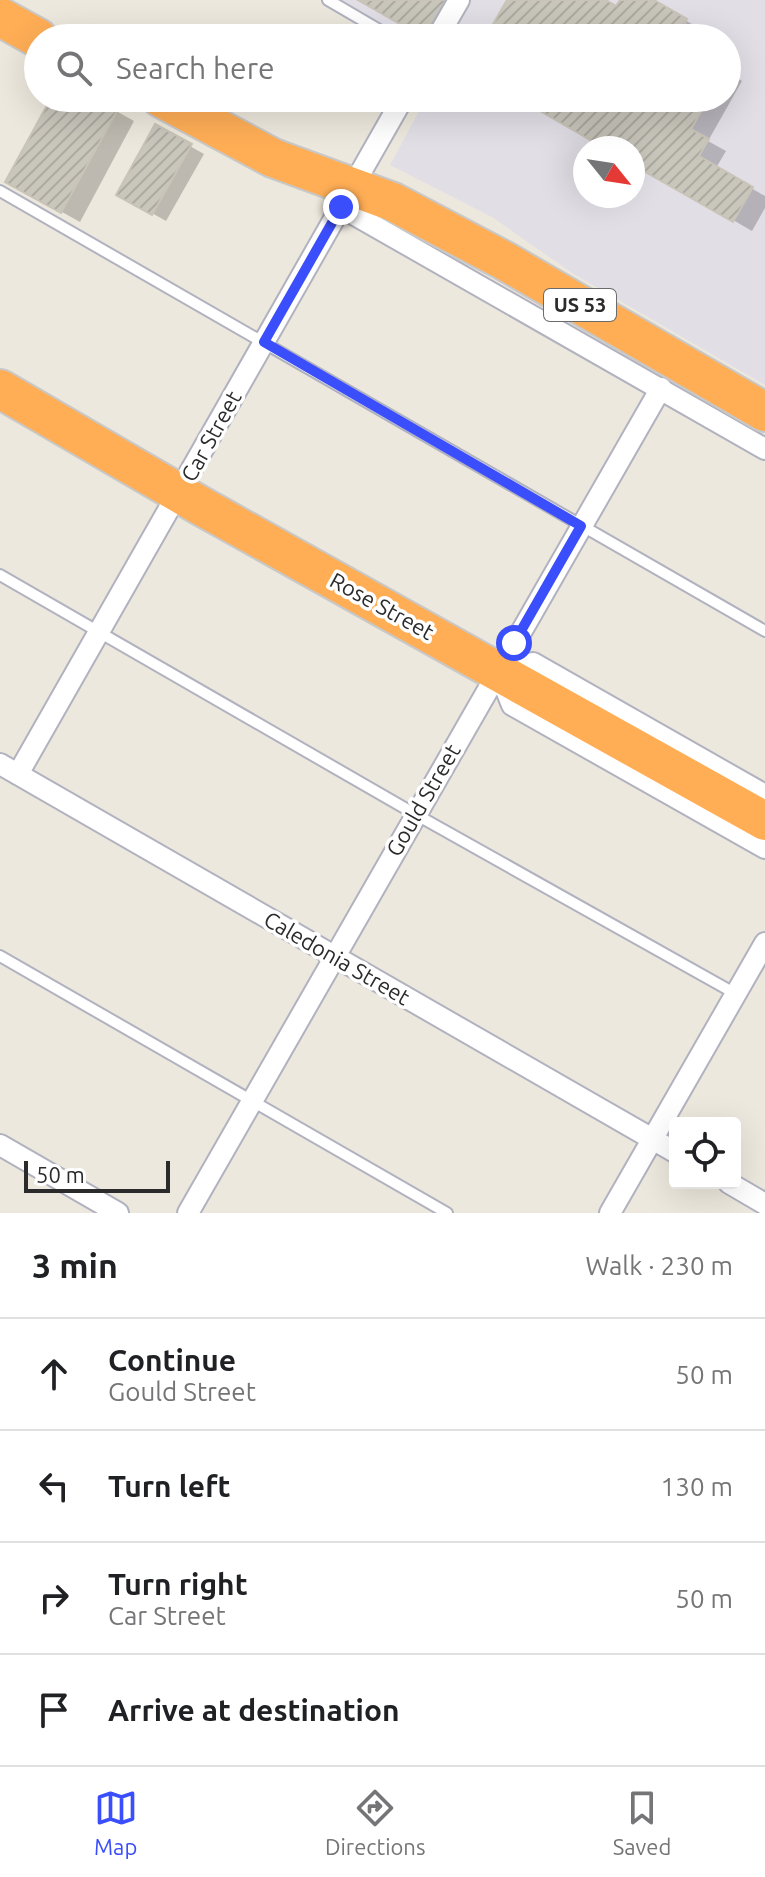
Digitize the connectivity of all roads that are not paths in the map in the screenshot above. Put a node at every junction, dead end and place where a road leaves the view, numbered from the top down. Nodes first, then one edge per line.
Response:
1 (328, 0) edge
2 (459, 0) edge
3 (0, 17) edge
4 (369, 24) edge
5 (445, 24) edge
6 (24, 30) edge
7 (187, 112) edge
8 (395, 112) edge
9 (0, 191) edge
10 (347, 196) junction
11 (264, 342) junction
12 (661, 388) junction
13 (0, 389) edge
14 (765, 412) edge
15 (765, 449) edge
16 (180, 492) junction
17 (581, 526) junction
18 (0, 575) edge
19 (100, 631) junction
20 (765, 631) edge
21 (510, 676) junction
22 (9, 769) edge
23 (765, 795) edge
24 (415, 814) junction
25 (765, 821) edge
26 (765, 848) edge
27 (765, 943) edge
28 (0, 956) edge
29 (334, 956) junction
30 (736, 994) junction
31 (252, 1100) junction
32 (653, 1139) junction
33 (0, 1145) edge
34 (669, 1148) edge
35 (739, 1189) edge
36 (765, 1204) edge
37 (118, 1213) edge
38 (188, 1213) edge
39 (447, 1213) edge
40 (610, 1213) edge

1 - 4 lane
2 - 5 street
3 - 6 highway
7 - 10 highway, US 53
8 - 10 street, Car Street
9 - 11 lane
10 - 11 street, Car Street
10 - 12 street
10 - 14 highway, US 53
11 - 16 street, Car Street
11 - 17 lane
12 - 15 street
12 - 17 street, Gould Street
13 - 16 highway, Rose Street
16 - 19 street, Car Street
16 - 21 highway, Rose Street
17 - 20 lane
17 - 21 street, Gould Street
18 - 19 lane
19 - 22 street, Car Street
19 - 24 lane
21 - 23 street
21 - 24 street, Gould Street
21 - 25 highway, Rose Street
21 - 26 street
22 - 29 street, Caledonia Street
24 - 29 street, Gould Street
24 - 30 lane
27 - 30 street
28 - 31 lane
29 - 31 street, Gould Street
29 - 32 street, Caledonia Street
30 - 32 street
31 - 38 street, Gould Street
31 - 39 lane
32 - 34 street, Caledonia Street
32 - 40 street
33 - 37 street
35 - 36 street

